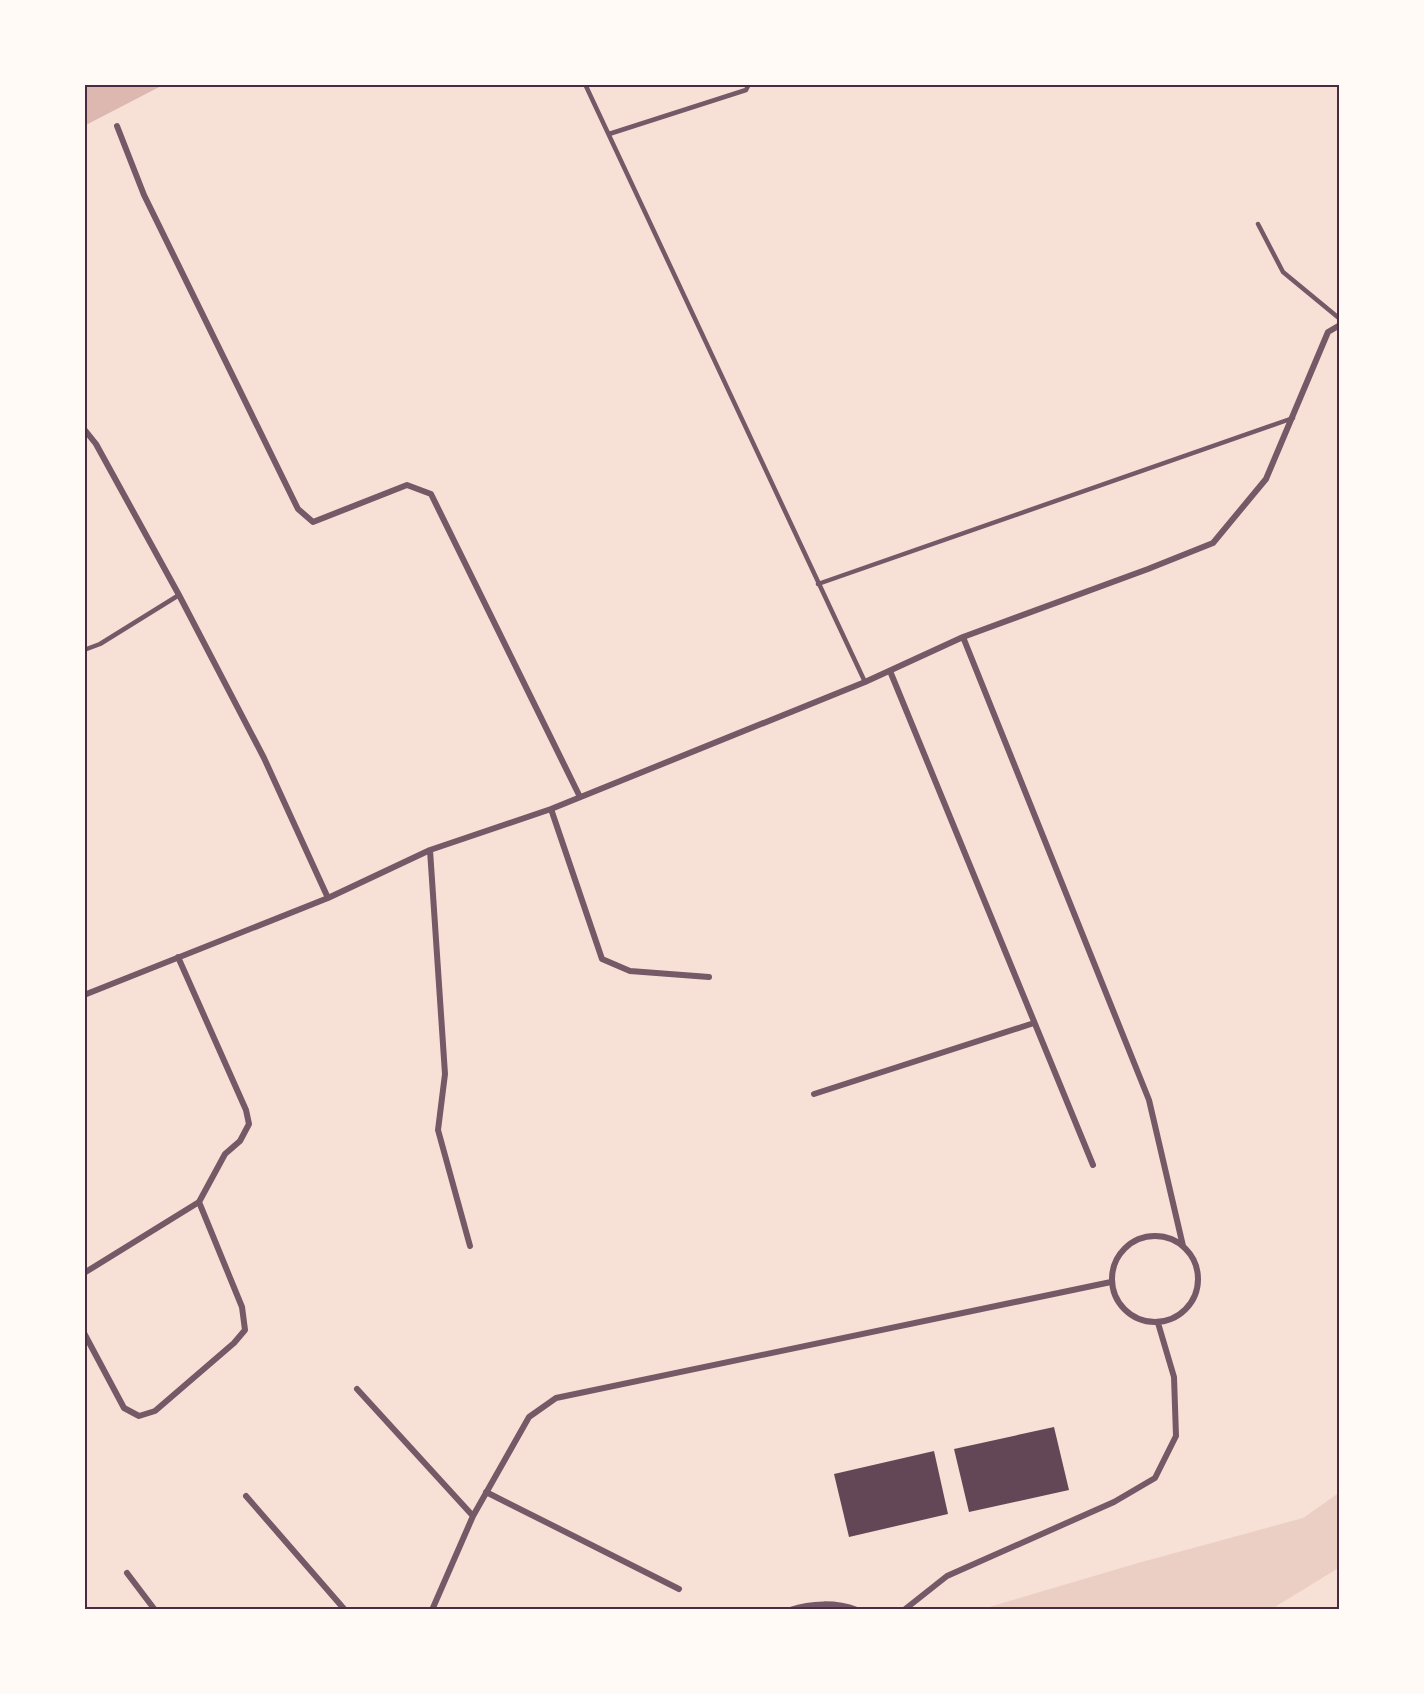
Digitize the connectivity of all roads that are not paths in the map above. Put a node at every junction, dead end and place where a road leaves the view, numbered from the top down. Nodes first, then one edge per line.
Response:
1 (585, 84) edge
2 (749, 84) edge
3 (117, 126) dead end
4 (609, 134) junction
5 (1258, 224) dead end
6 (1340, 319) edge
7 (1340, 325) edge
8 (1293, 417) junction
9 (84, 429) edge
10 (818, 584) junction
11 (179, 595) junction
12 (963, 638) junction
13 (84, 650) edge
14 (890, 671) junction
15 (865, 682) junction
16 (580, 797) junction
17 (551, 808) junction
18 (430, 850) junction
19 (328, 898) junction
20 (178, 957) junction
21 (709, 978) dead end
22 (84, 995) edge
23 (1035, 1023) junction
24 (814, 1094) dead end
25 (1093, 1165) dead end
26 (199, 1202) junction
27 (470, 1246) dead end
28 (1183, 1246) junction
29 (84, 1273) edge
30 (1112, 1282) junction
31 (1158, 1323) junction
32 (84, 1333) edge
33 (357, 1389) dead end
34 (486, 1492) junction
35 (246, 1496) dead end
36 (473, 1516) junction
37 (127, 1573) dead end
38 (679, 1590) dead end
39 (155, 1610) edge
40 (345, 1610) edge
41 (432, 1610) edge
42 (790, 1610) edge
43 (857, 1610) edge
44 (904, 1610) edge

1 - 4 lane
2 - 4 lane
3 - 16 street
4 - 10 lane
5 - 6 lane
7 - 8 street
8 - 10 lane
8 - 12 street
9 - 11 street
10 - 15 lane
11 - 13 lane
11 - 19 street
12 - 14 street
12 - 28 street
14 - 15 street
14 - 23 street
15 - 16 street
16 - 17 street
17 - 18 street
17 - 21 street
18 - 19 street
18 - 27 street
19 - 20 street
20 - 22 street
20 - 26 street
23 - 24 street
23 - 25 street
26 - 29 street
26 - 32 street
28 - 30 street
28 - 31 street
30 - 31 street
30 - 34 street
31 - 44 street
33 - 36 street
34 - 36 street
34 - 38 street
35 - 40 street
36 - 41 street
37 - 39 street
42 - 43 street

